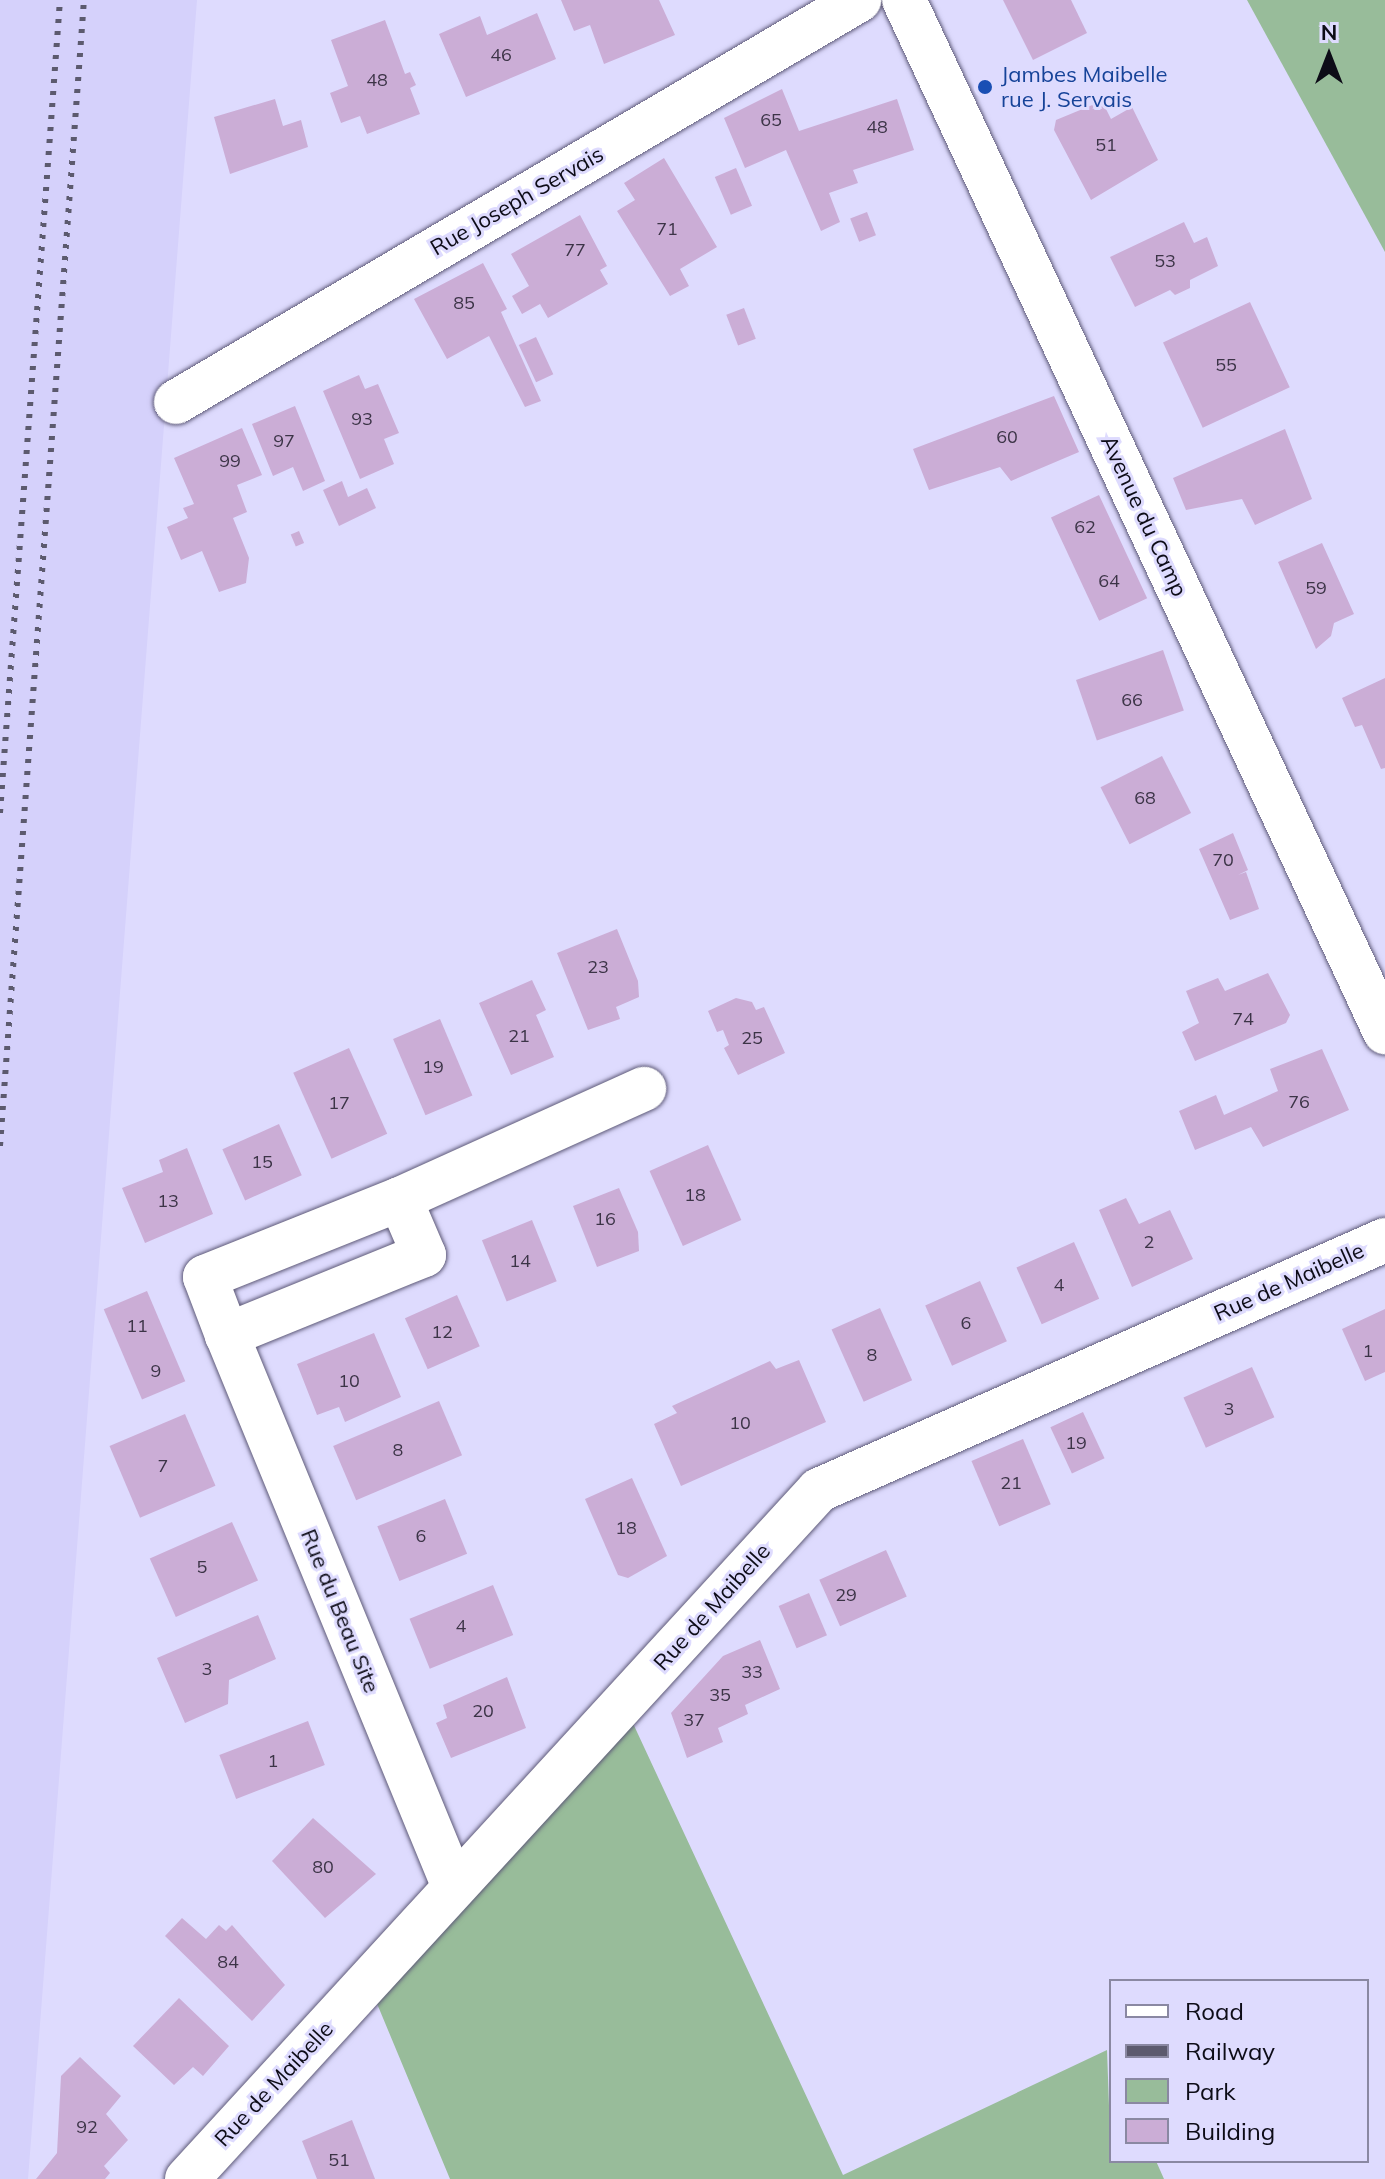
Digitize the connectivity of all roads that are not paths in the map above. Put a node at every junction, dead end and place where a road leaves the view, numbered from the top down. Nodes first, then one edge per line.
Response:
1 (859, 0) edge
2 (904, 0) edge
3 (176, 402) dead end
4 (1385, 1032) edge
5 (644, 1089) dead end
6 (400, 1199) junction
7 (1385, 1240) edge
8 (227, 1335) junction
9 (454, 1887) junction
10 (187, 2179) edge

1 - 3 street, Rue Joseph Servais
2 - 4 street, Avenue du Camp
5 - 6 street, Rue du Beau Site
6 - 8 street, Rue du Beau Site
6 - 8 street
7 - 9 street, Rue de Maibelle
8 - 9 street, Rue du Beau Site
9 - 10 street, Rue de Maibelle

